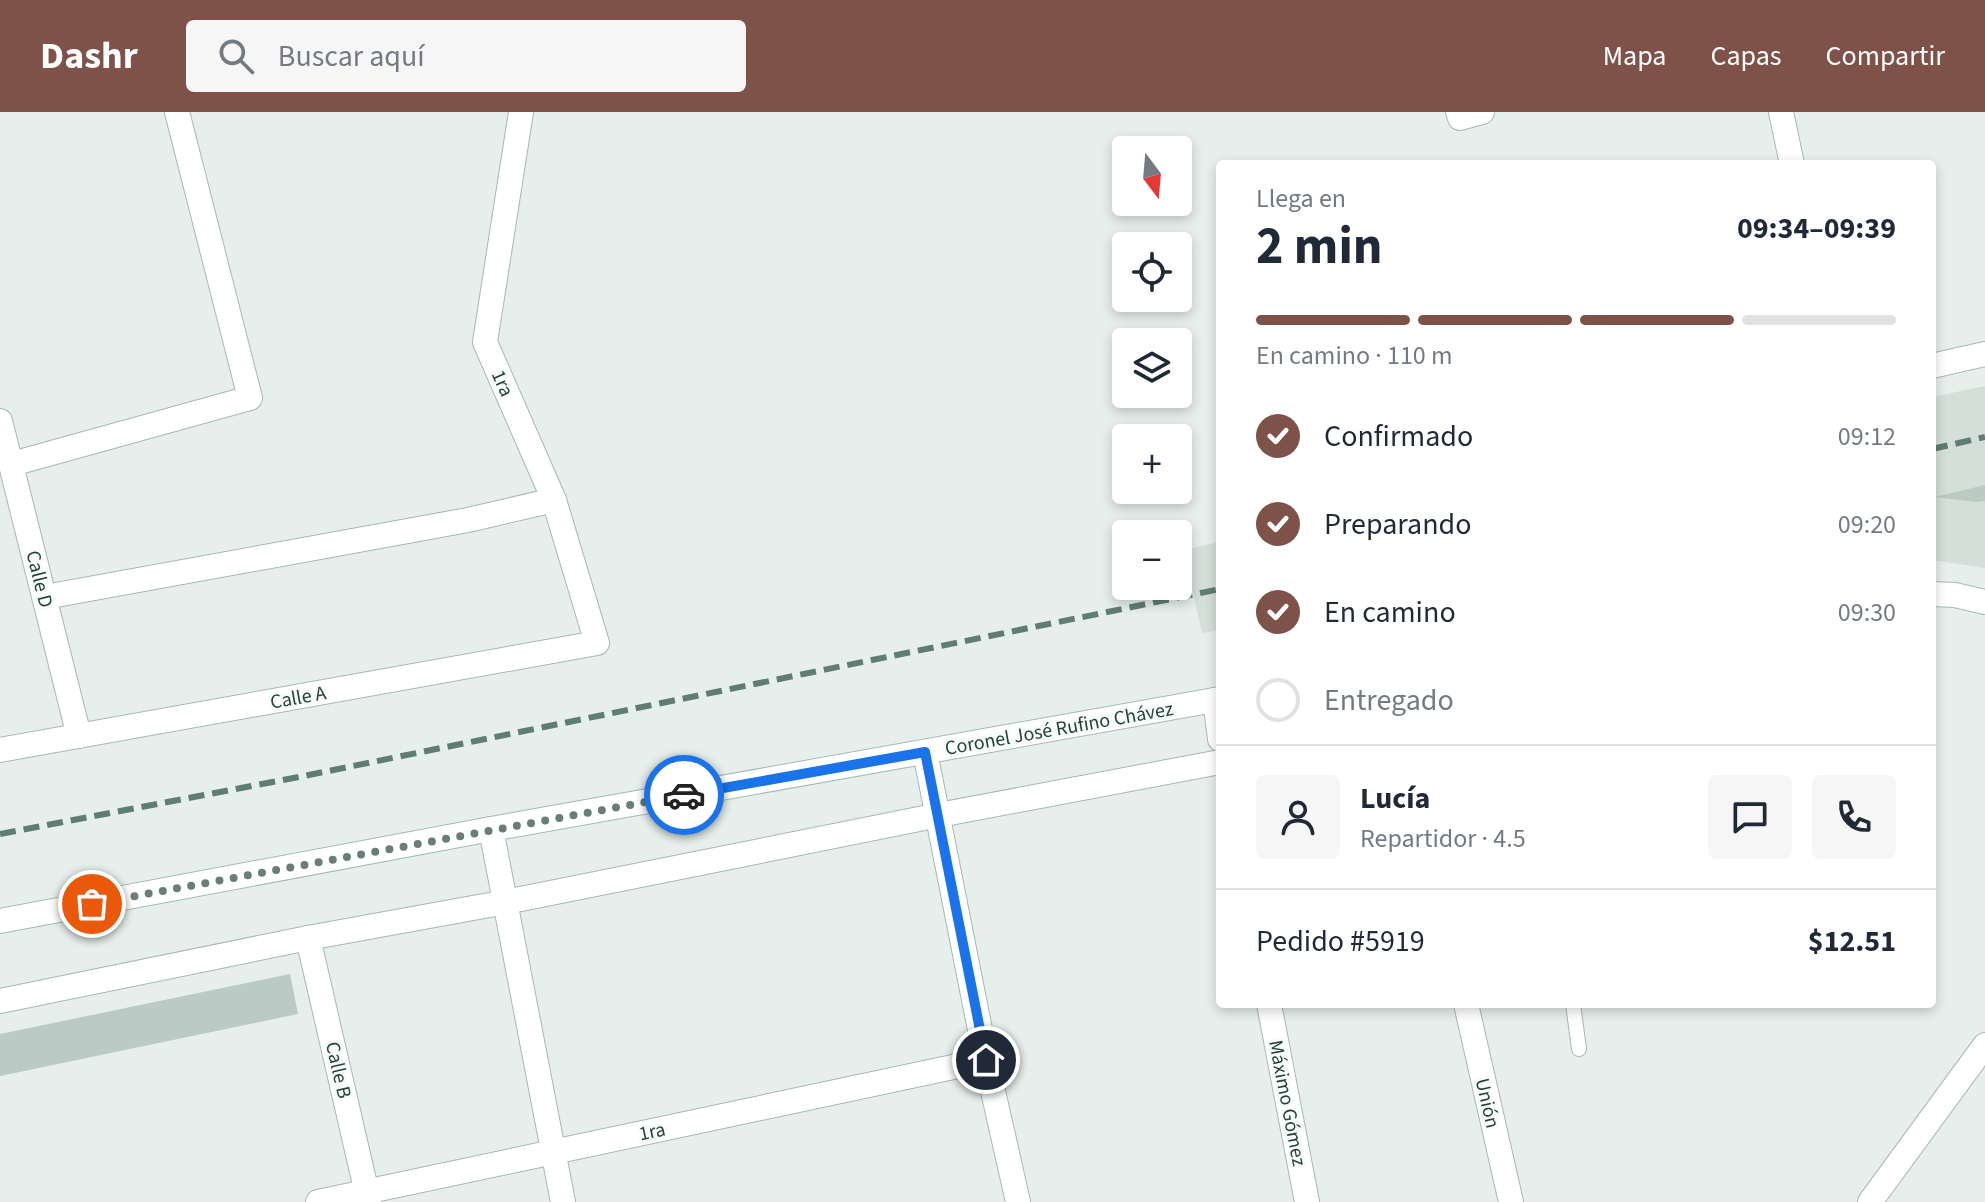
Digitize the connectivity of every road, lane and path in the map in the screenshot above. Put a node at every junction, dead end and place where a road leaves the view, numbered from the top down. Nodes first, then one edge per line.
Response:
1 (177, 112) edge
2 (521, 112) edge
3 (1781, 112) edge
4 (1791, 160) edge
5 (1985, 354) edge
6 (1936, 365) edge
7 (0, 421) edge
8 (12, 464) junction
9 (554, 500) junction
10 (1936, 594) edge
11 (45, 597) junction
12 (1985, 602) edge
13 (597, 643) joint
14 (1216, 700) edge
15 (79, 736) junction
16 (0, 750) edge
17 (925, 752) junction
18 (1216, 763) edge
19 (939, 815) junction
20 (491, 829) junction
21 (506, 902) junction
22 (0, 921) edge
23 (308, 938) junction
24 (0, 1001) edge
25 (1270, 1008) edge
26 (1467, 1008) edge
27 (1574, 1008) edge
28 (1985, 1045) edge
29 (1579, 1049) dead end
30 (986, 1060) junction
31 (554, 1152) junction
32 (368, 1197) edge
33 (318, 1202) edge
34 (563, 1202) edge
35 (1018, 1202) edge
36 (1307, 1202) edge
37 (1511, 1202) edge
38 (1870, 1202) edge

1 - 8 street
2 - 9 street, 1ra
3 - 4 street
5 - 6 street
7 - 8 street, Calle D
8 - 11 street, Calle D
9 - 11 street
9 - 13 street, 1ra
10 - 12 street
11 - 15 street, Calle D
13 - 15 street, Calle A
14 - 17 street, Coronel José Rufino Chávez
15 - 16 street, Calle A
17 - 19 street
17 - 20 street, Coronel José Rufino Chávez
18 - 19 street
19 - 21 street
19 - 30 street
20 - 21 street
20 - 22 street, Coronel José Rufino Chávez
21 - 23 street
21 - 31 street
23 - 24 street
23 - 32 street, Calle B
25 - 36 street, Máximo Gómez
26 - 37 street, Unión
27 - 29 lane
28 - 38 street
30 - 31 street, 1ra
30 - 35 street
31 - 32 street, 1ra
31 - 34 street
32 - 33 street, 1ra

